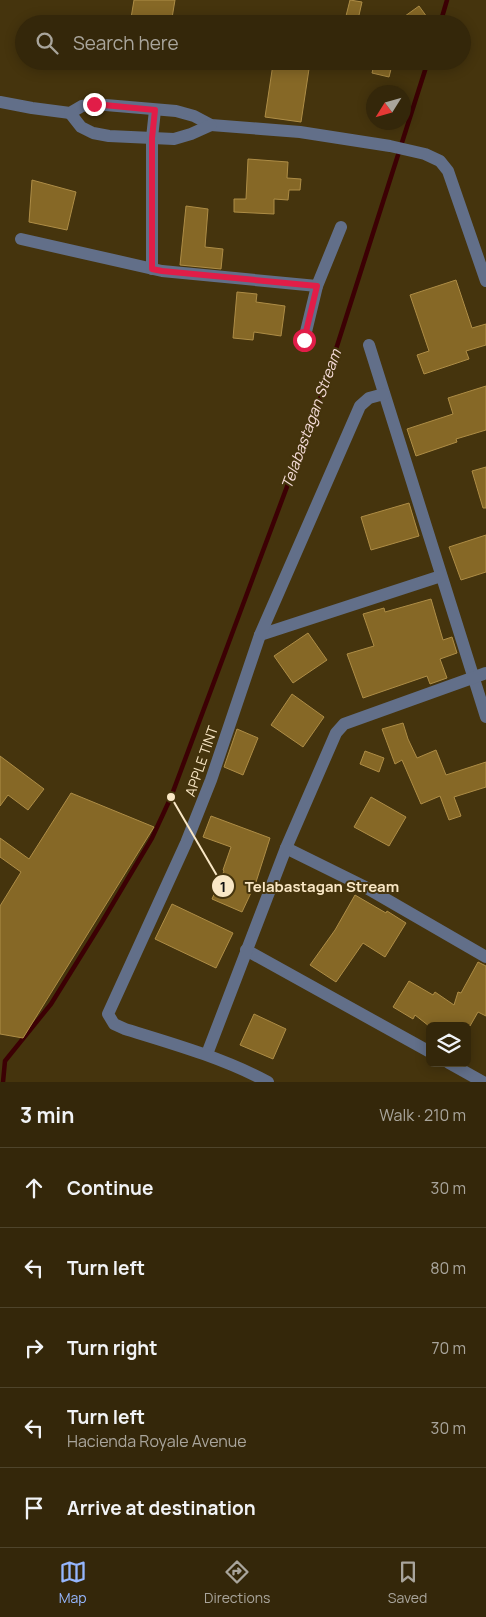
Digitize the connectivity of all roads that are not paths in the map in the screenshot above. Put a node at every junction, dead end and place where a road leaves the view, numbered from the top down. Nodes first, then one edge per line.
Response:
1 (0, 102) edge
2 (155, 110) junction
3 (70, 113) junction
4 (211, 125) junction
5 (152, 138) junction
6 (341, 227) dead end
7 (21, 239) dead end
8 (152, 269) junction
9 (486, 280) edge
10 (317, 286) junction
11 (304, 340) dead end
12 (369, 345) dead end
13 (384, 394) junction
14 (441, 576) junction
15 (260, 635) junction
16 (486, 674) edge
17 (473, 678) junction
18 (486, 717) edge
19 (286, 848) junction
20 (246, 950) junction
21 (486, 957) edge
22 (426, 1050) edge
23 (207, 1054) junction
24 (456, 1067) edge
25 (268, 1082) edge
26 (483, 1082) edge

1 - 3 street
2 - 3 street
2 - 4 street
2 - 5 street
3 - 5 street
4 - 5 street
4 - 9 street
5 - 8 street
6 - 10 street
7 - 8 street
8 - 10 street
10 - 11 street
12 - 13 street
13 - 14 street
13 - 15 street, APPLE TINT
14 - 15 street
14 - 17 street
15 - 23 street, APPLE TINT
16 - 17 street
17 - 18 street
17 - 19 street
19 - 20 street
19 - 21 street
20 - 22 street
20 - 23 street
23 - 25 street, APPLE TINT
24 - 26 street

